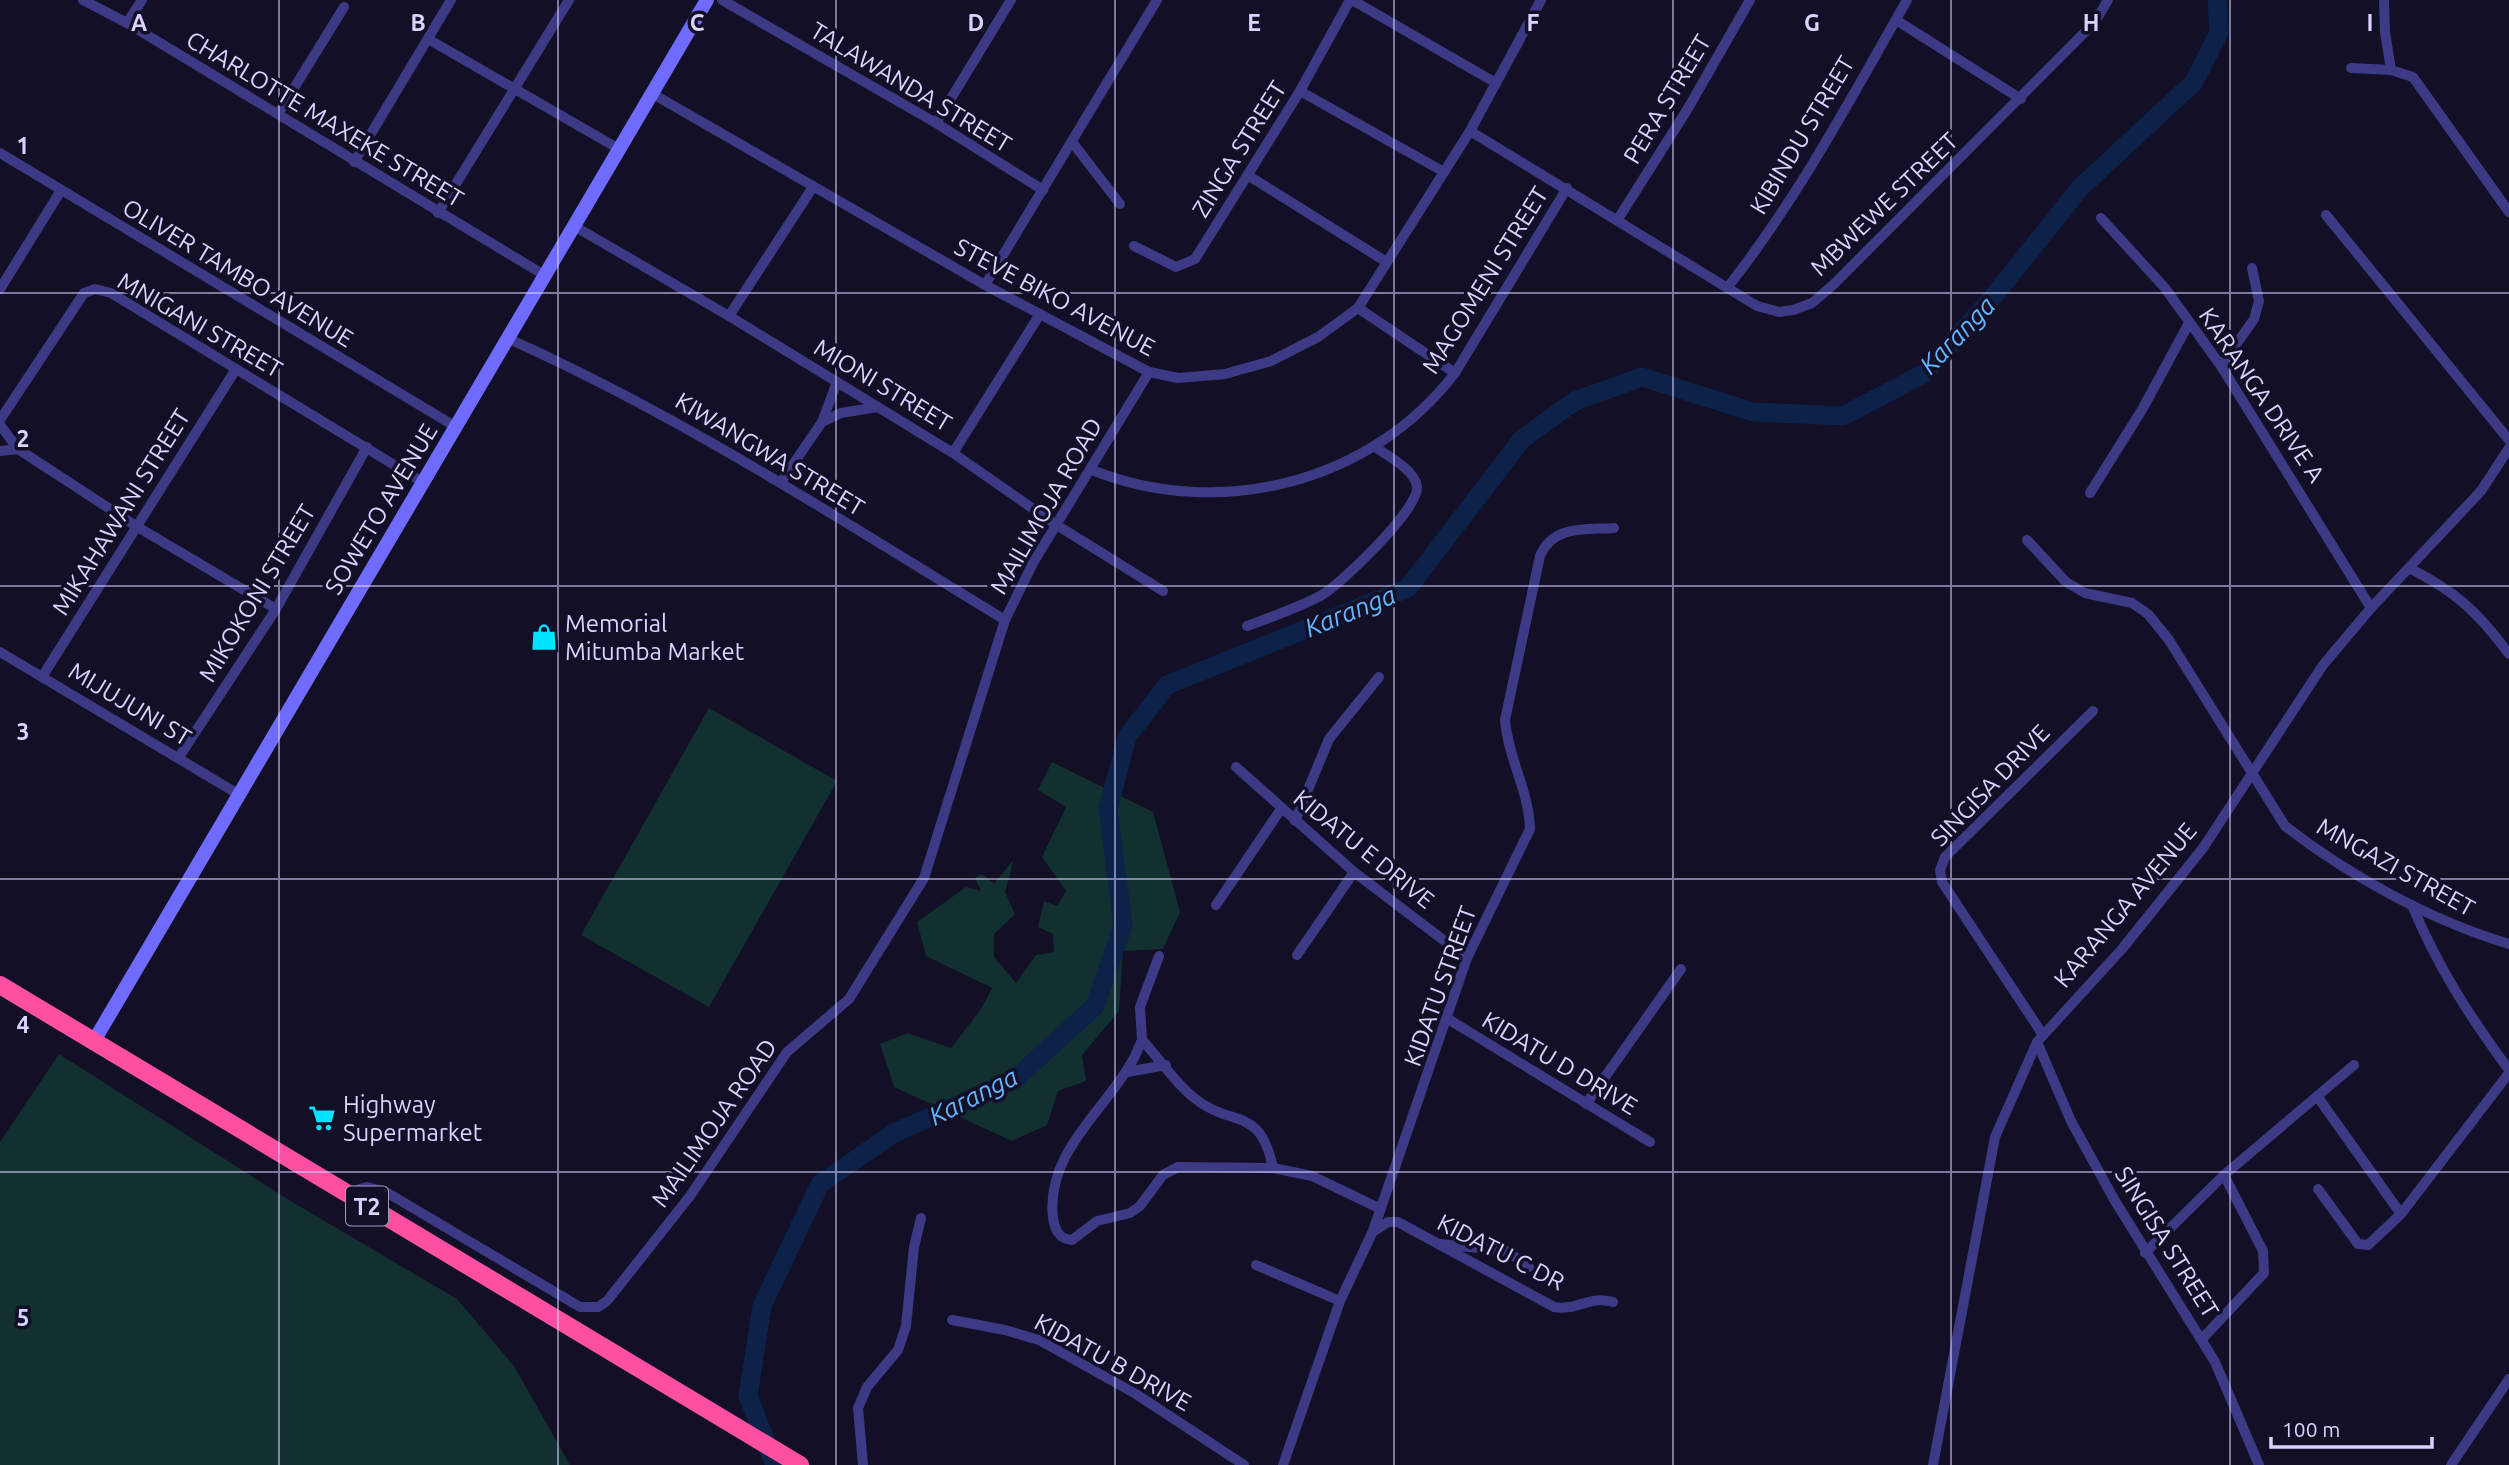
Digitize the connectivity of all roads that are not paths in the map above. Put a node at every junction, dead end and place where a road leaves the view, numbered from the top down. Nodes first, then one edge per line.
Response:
1 (83, 0) edge
2 (142, 0) edge
3 (451, 0) edge
4 (569, 0) edge
5 (722, 0) edge
6 (1011, 0) edge
7 (1157, 0) edge
8 (1351, 0) edge
9 (1750, 0) edge
10 (1907, 0) edge
11 (2108, 0) edge
12 (2384, 0) edge
13 (1539, 1) edge
14 (702, 2) edge
15 (344, 7) dead end
16 (1896, 20) junction
17 (127, 23) junction
18 (428, 38) junction
19 (2351, 68) dead end
20 (2391, 70) junction
21 (1496, 83) junction
22 (513, 89) junction
23 (1300, 91) junction
24 (653, 94) junction
25 (2021, 99) junction
26 (278, 114) junction
27 (936, 123) junction
28 (1470, 131) junction
29 (1072, 142) junction
30 (619, 149) junction
31 (0, 153) edge
32 (354, 162) junction
33 (1444, 172) junction
34 (1249, 176) junction
35 (813, 187) junction
36 (1567, 188) junction
37 (1043, 190) junction
38 (60, 191) junction
39 (1120, 204) dead end
40 (2509, 212) edge
41 (438, 213) junction
42 (2326, 215) dead end
43 (2101, 218) dead end
44 (1618, 219) junction
45 (574, 226) junction
46 (1135, 246) dead end
47 (1385, 261) junction
48 (2252, 268) dead end
49 (544, 275) junction
50 (985, 285) junction
51 (1727, 288) junction
52 (0, 289) edge
53 (1358, 308) junction
54 (1040, 314) junction
55 (729, 316) junction
56 (2189, 323) junction
57 (507, 338) junction
58 (2221, 366) junction
59 (236, 369) junction
60 (1149, 372) junction
61 (1454, 373) junction
62 (837, 382) junction
63 (879, 407) junction
64 (0, 422) edge
65 (822, 422) junction
66 (456, 427) junction
67 (2509, 440) edge
68 (367, 447) junction
69 (1375, 447) junction
70 (2509, 448) edge
71 (18, 449) junction
72 (0, 451) edge
73 (953, 453) junction
74 (1092, 470) junction
75 (424, 482) junction
76 (780, 482) junction
77 (2090, 493) dead end
78 (1055, 524) junction
79 (136, 526) junction
80 (1614, 528) dead end
81 (2027, 540) dead end
82 (2409, 568) junction
83 (1163, 591) dead end
84 (2371, 608) junction
85 (276, 609) junction
86 (1005, 620) junction
87 (1247, 626) dead end
88 (0, 652) edge
89 (2509, 653) edge
90 (42, 677) junction
91 (1379, 677) dead end
92 (2092, 711) dead end
93 (179, 757) junction
94 (1236, 767) dead end
95 (2252, 773) junction
96 (238, 794) junction
97 (1281, 809) junction
98 (1295, 821) junction
99 (1354, 872) junction
100 (1216, 905) dead end
101 (2412, 905) junction
102 (2509, 944) edge
103 (1297, 955) dead end
104 (1159, 956) dead end
105 (1467, 958) junction
106 (1681, 969) dead end
107 (0, 985) edge
108 (1448, 1019) junction
109 (2040, 1039) junction
110 (1142, 1040) junction
111 (94, 1041) junction
112 (1166, 1065) junction
113 (2354, 1065) dead end
114 (1127, 1072) junction
115 (2509, 1072) edge
116 (2317, 1096) junction
117 (1586, 1104) junction
118 (1650, 1142) dead end
119 (1273, 1168) junction
120 (2224, 1175) junction
121 (2318, 1189) dead end
122 (345, 1193) junction
123 (1381, 1209) junction
124 (2401, 1214) junction
125 (921, 1218) dead end
126 (1373, 1231) junction
127 (1437, 1243) junction
128 (2145, 1253) junction
129 (1256, 1265) dead end
130 (1529, 1267) dead end
131 (1340, 1301) junction
132 (1613, 1302) dead end
133 (952, 1320) dead end
134 (2202, 1339) junction
135 (2509, 1379) edge
136 (800, 1465) edge
137 (863, 1465) edge
138 (1244, 1465) edge
139 (1283, 1465) edge
140 (1933, 1465) edge
141 (2259, 1465) edge
142 (2451, 1465) edge

1 - 17 street, CHARLOTTE MAXEKE STREET
2 - 17 street
3 - 18 street
4 - 22 street
5 - 27 street, TALAWANDA STREET
6 - 27 street
7 - 29 street
8 - 21 street
8 - 23 street, ZINGA STREET
9 - 44 street, PERA STREET
10 - 16 street, KIBINDU STREET
11 - 25 street, MBWEWE STREET
12 - 20 street
13 - 21 street, STEVE BIKO AVENUE
14 - 24 street, SOWETO AVENUE
15 - 26 street
16 - 25 street
16 - 51 street, KIBINDU STREET
17 - 26 street, CHARLOTTE MAXEKE STREET
18 - 22 street
18 - 32 street
19 - 20 street
20 - 40 street
21 - 28 street, STEVE BIKO AVENUE
22 - 30 street
22 - 41 street
23 - 33 street
23 - 34 street, ZINGA STREET
24 - 30 street, SOWETO AVENUE
24 - 35 street, STEVE BIKO AVENUE
25 - 51 street, MBWEWE STREET
26 - 32 street, CHARLOTTE MAXEKE STREET
27 - 37 street, TALAWANDA STREET
28 - 33 street, STEVE BIKO AVENUE
28 - 36 street, MBWEWE STREET
29 - 37 street
29 - 39 street
30 - 45 street, SOWETO AVENUE
31 - 38 street, OLIVER TAMBO AVENUE
32 - 41 street, CHARLOTTE MAXEKE STREET
33 - 47 street, STEVE BIKO AVENUE
34 - 46 street, ZINGA STREET
34 - 47 street
35 - 50 street, STEVE BIKO AVENUE
35 - 55 street
36 - 44 street, MBWEWE STREET
36 - 61 street, MAGOMENI STREET
37 - 50 street
38 - 52 street
38 - 66 street, OLIVER TAMBO AVENUE
41 - 49 street, CHARLOTTE MAXEKE STREET
42 - 67 street
43 - 56 street, KARANGA DRIVE A
44 - 51 street, MBWEWE STREET
45 - 49 street, SOWETO AVENUE
45 - 55 street, MIONI STREET
47 - 53 street, STEVE BIKO AVENUE
48 - 58 street
49 - 57 street, SOWETO AVENUE
50 - 54 street, STEVE BIKO AVENUE
53 - 60 street, STEVE BIKO AVENUE
53 - 61 street
54 - 60 street, STEVE BIKO AVENUE
54 - 73 street
55 - 62 street, MIONI STREET
56 - 58 street, KARANGA DRIVE A
56 - 77 street
57 - 66 street, SOWETO AVENUE
57 - 76 street, KIWANGWA STREET
58 - 84 street, KARANGA DRIVE A
59 - 64 street, MNIGANI STREET
59 - 68 street, MNIGANI STREET
59 - 79 street, MIKAHAWANI STREET
60 - 74 street, MAILIMOJA ROAD
61 - 69 street, MAGOMENI STREET
62 - 63 street, MIONI STREET
62 - 65 street
63 - 65 street
63 - 73 street, MIONI STREET
64 - 71 street
65 - 76 street
66 - 75 street, SOWETO AVENUE
68 - 75 street, MNIGANI STREET
68 - 85 street, MIKOKONI STREET
69 - 74 street, MAGOMENI STREET
69 - 87 street
70 - 82 street, KARANGA AVENUE
71 - 72 street
71 - 79 street
73 - 78 street, MIONI STREET
74 - 78 street, MAILIMOJA ROAD
75 - 96 street, SOWETO AVENUE
76 - 86 street, KIWANGWA STREET
78 - 83 street, MIONI STREET
78 - 86 street, MAILIMOJA ROAD
79 - 85 street
79 - 90 street, MIKAHAWANI STREET
80 - 105 street, KIDATU STREET
81 - 95 street, MNGAZI STREET
82 - 84 street, KARANGA AVENUE
82 - 89 street
84 - 95 street, KARANGA AVENUE
85 - 93 street, MIKOKONI STREET
86 - 122 street, MAILIMOJA ROAD
88 - 90 street, MIJUJUNI ST
90 - 93 street, MIJUJUNI ST
91 - 98 street
92 - 109 street, SINGISA DRIVE
93 - 96 street, MIJUJUNI ST
94 - 97 street, KIDATU E DRIVE
95 - 101 street, MNGAZI STREET
95 - 109 street, KARANGA AVENUE
96 - 111 street, SOWETO AVENUE
97 - 98 street, KIDATU E DRIVE
97 - 100 street
98 - 99 street, KIDATU E DRIVE
99 - 103 street
99 - 105 street, KIDATU E DRIVE
101 - 102 street, MNGAZI STREET
101 - 115 street
104 - 110 street
105 - 108 street, KIDATU STREET
106 - 117 street
107 - 111 highway, T2
108 - 117 street, KIDATU D DRIVE
108 - 123 street, KIDATU STREET
109 - 128 street, SINGISA STREET
109 - 140 street, KARANGA AVENUE
110 - 112 street
110 - 114 street
111 - 122 highway, T2
112 - 114 street
112 - 119 street
113 - 116 street
114 - 119 street
115 - 124 street
116 - 120 street
116 - 124 street
117 - 118 street, KIDATU D DRIVE
119 - 123 street
120 - 128 street
120 - 134 street
121 - 124 street
122 - 136 highway, T2
123 - 126 street, KIDATU STREET
125 - 137 street
126 - 127 street, KIDATU C DR
126 - 131 street, KIDATU STREET
127 - 130 street
127 - 132 street, KIDATU C DR
128 - 134 street, SINGISA STREET
129 - 131 street
131 - 139 street, KIDATU STREET
133 - 138 street, KIDATU B DRIVE
134 - 141 street, SINGISA STREET
135 - 142 street

